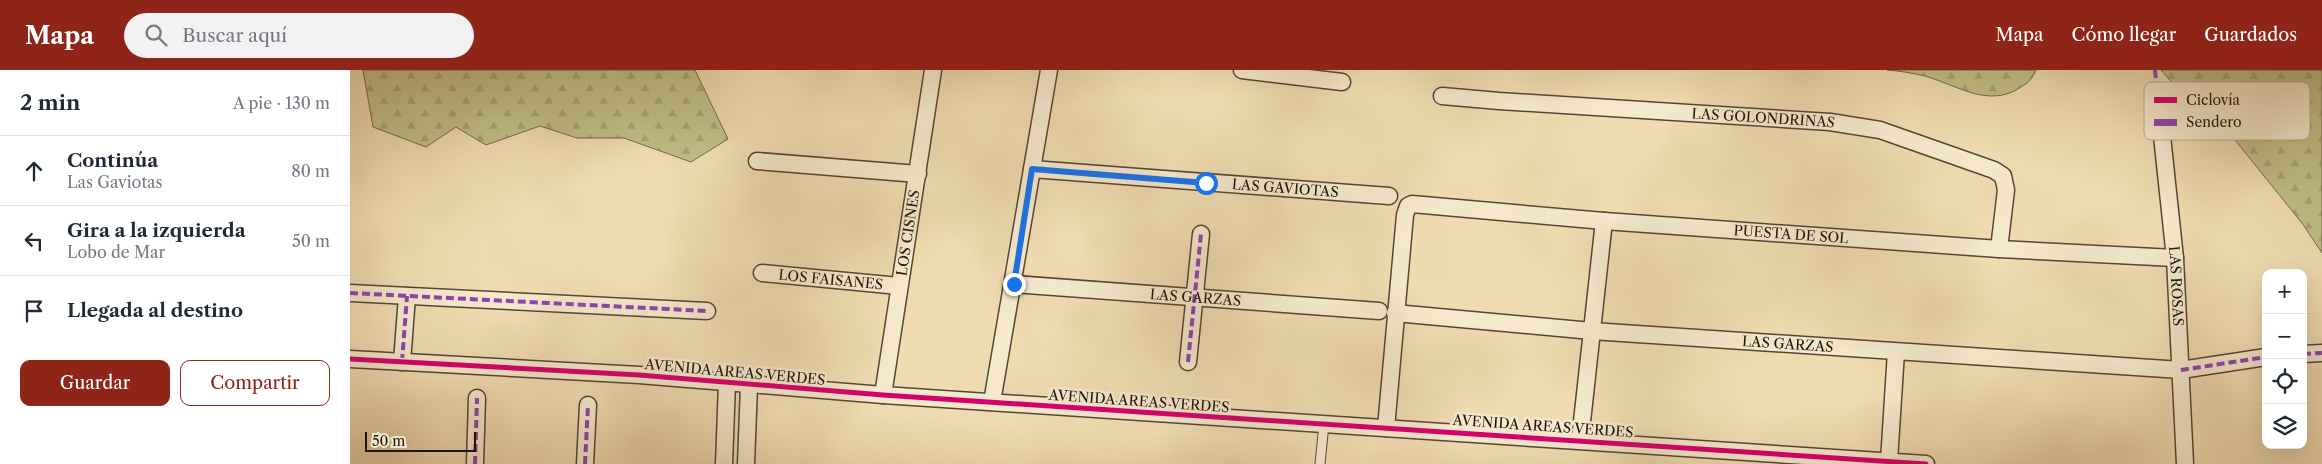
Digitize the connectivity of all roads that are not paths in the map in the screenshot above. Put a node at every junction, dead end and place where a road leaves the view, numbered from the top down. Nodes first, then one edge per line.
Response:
1 (933, 70) edge
2 (1049, 70) edge
3 (1242, 70) edge
4 (1342, 82) dead end
5 (1442, 96) dead end
6 (2162, 140) edge
7 (757, 161) dead end
8 (1032, 169) junction
9 (918, 174) junction
10 (1389, 196) dead end
11 (1604, 221) junction
12 (1201, 234) dead end
13 (1999, 249) junction
14 (2175, 258) junction
15 (762, 273) dead end
16 (1014, 284) junction
17 (899, 286) junction
18 (350, 294) edge
19 (407, 296) junction
20 (1195, 296) junction
21 (707, 311) dead end
22 (1379, 311) dead end
23 (1395, 313) junction
24 (1592, 331) junction
25 (1896, 352) junction
26 (2322, 353) edge
27 (2307, 354) edge
28 (2262, 358) edge
29 (350, 359) edge
30 (402, 362) junction
31 (1188, 362) dead end
32 (2181, 370) junction
33 (727, 382) junction
34 (749, 385) junction
35 (883, 395) junction
36 (478, 398) dead end
37 (992, 402) junction
38 (588, 405) dead end
39 (1324, 424) junction
40 (1386, 428) junction
41 (1580, 440) junction
42 (1889, 461) junction
43 (474, 464) edge
44 (585, 464) edge
45 (724, 464) edge
46 (746, 464) edge
47 (1320, 464) edge
48 (1926, 464) edge
49 (2185, 464) edge

1 - 9 street, LOS CISNES
2 - 8 street
3 - 4 street
5 - 13 street, LAS GOLONDRINAS
6 - 14 street, LAS ROSAS
7 - 9 street
8 - 10 street, LAS GAVIOTAS
8 - 16 street
9 - 17 street, LOS CISNES
11 - 13 street, PUESTA DE SOL
11 - 23 street, PUESTA DE SOL
11 - 24 street
12 - 20 street
13 - 14 street, PUESTA DE SOL
14 - 32 street, LAS ROSAS
15 - 17 street, LOS FAISANES
16 - 20 street, LAS GARZAS
16 - 37 street
17 - 35 street, LOS CISNES
18 - 19 street
19 - 21 street
19 - 30 street
20 - 22 street, LAS GARZAS
20 - 31 street
23 - 24 street, LAS GARZAS
23 - 40 street
24 - 25 street, LAS GARZAS
24 - 41 street
25 - 32 street, LAS GARZAS
25 - 42 street
26 - 27 street
28 - 32 street, LAS GARZAS
29 - 30 street, AVENIDA AREAS VERDES
30 - 33 street, AVENIDA AREAS VERDES
32 - 49 street, LAS ROSAS
33 - 34 street, AVENIDA AREAS VERDES
33 - 45 street
34 - 35 street, AVENIDA AREAS VERDES
34 - 46 street
35 - 37 street, AVENIDA AREAS VERDES
36 - 43 street
37 - 39 street, AVENIDA AREAS VERDES
38 - 44 street
39 - 40 street, AVENIDA AREAS VERDES
39 - 47 lane
40 - 41 street, AVENIDA AREAS VERDES
41 - 42 street, AVENIDA AREAS VERDES
42 - 48 street, AVENIDA AREAS VERDES

